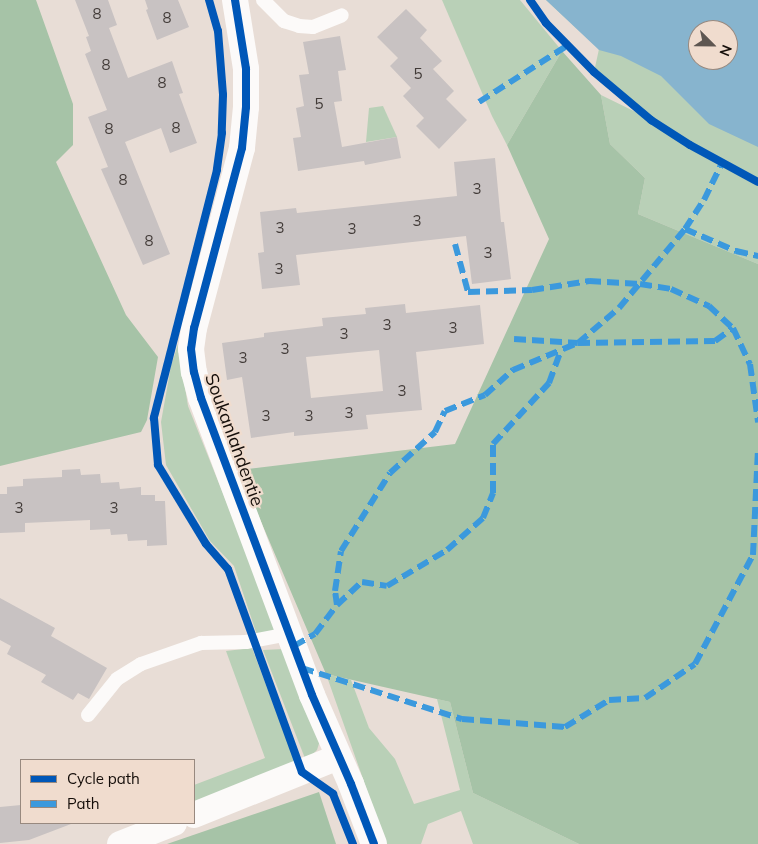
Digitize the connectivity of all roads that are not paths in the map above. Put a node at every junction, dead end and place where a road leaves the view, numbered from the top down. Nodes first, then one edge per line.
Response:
1 (234, 0) edge
2 (263, 0) edge
3 (342, 15) dead end
4 (289, 634) junction
5 (88, 715) dead end
6 (338, 757) junction
7 (195, 815) edge
8 (171, 824) edge
9 (120, 844) edge
10 (374, 844) edge

1 - 4 street, Soukanlahdentie
2 - 3 lane
4 - 5 lane
4 - 6 street, Soukanlahdentie
6 - 7 street
6 - 10 street, Soukanlahdentie
8 - 9 street

